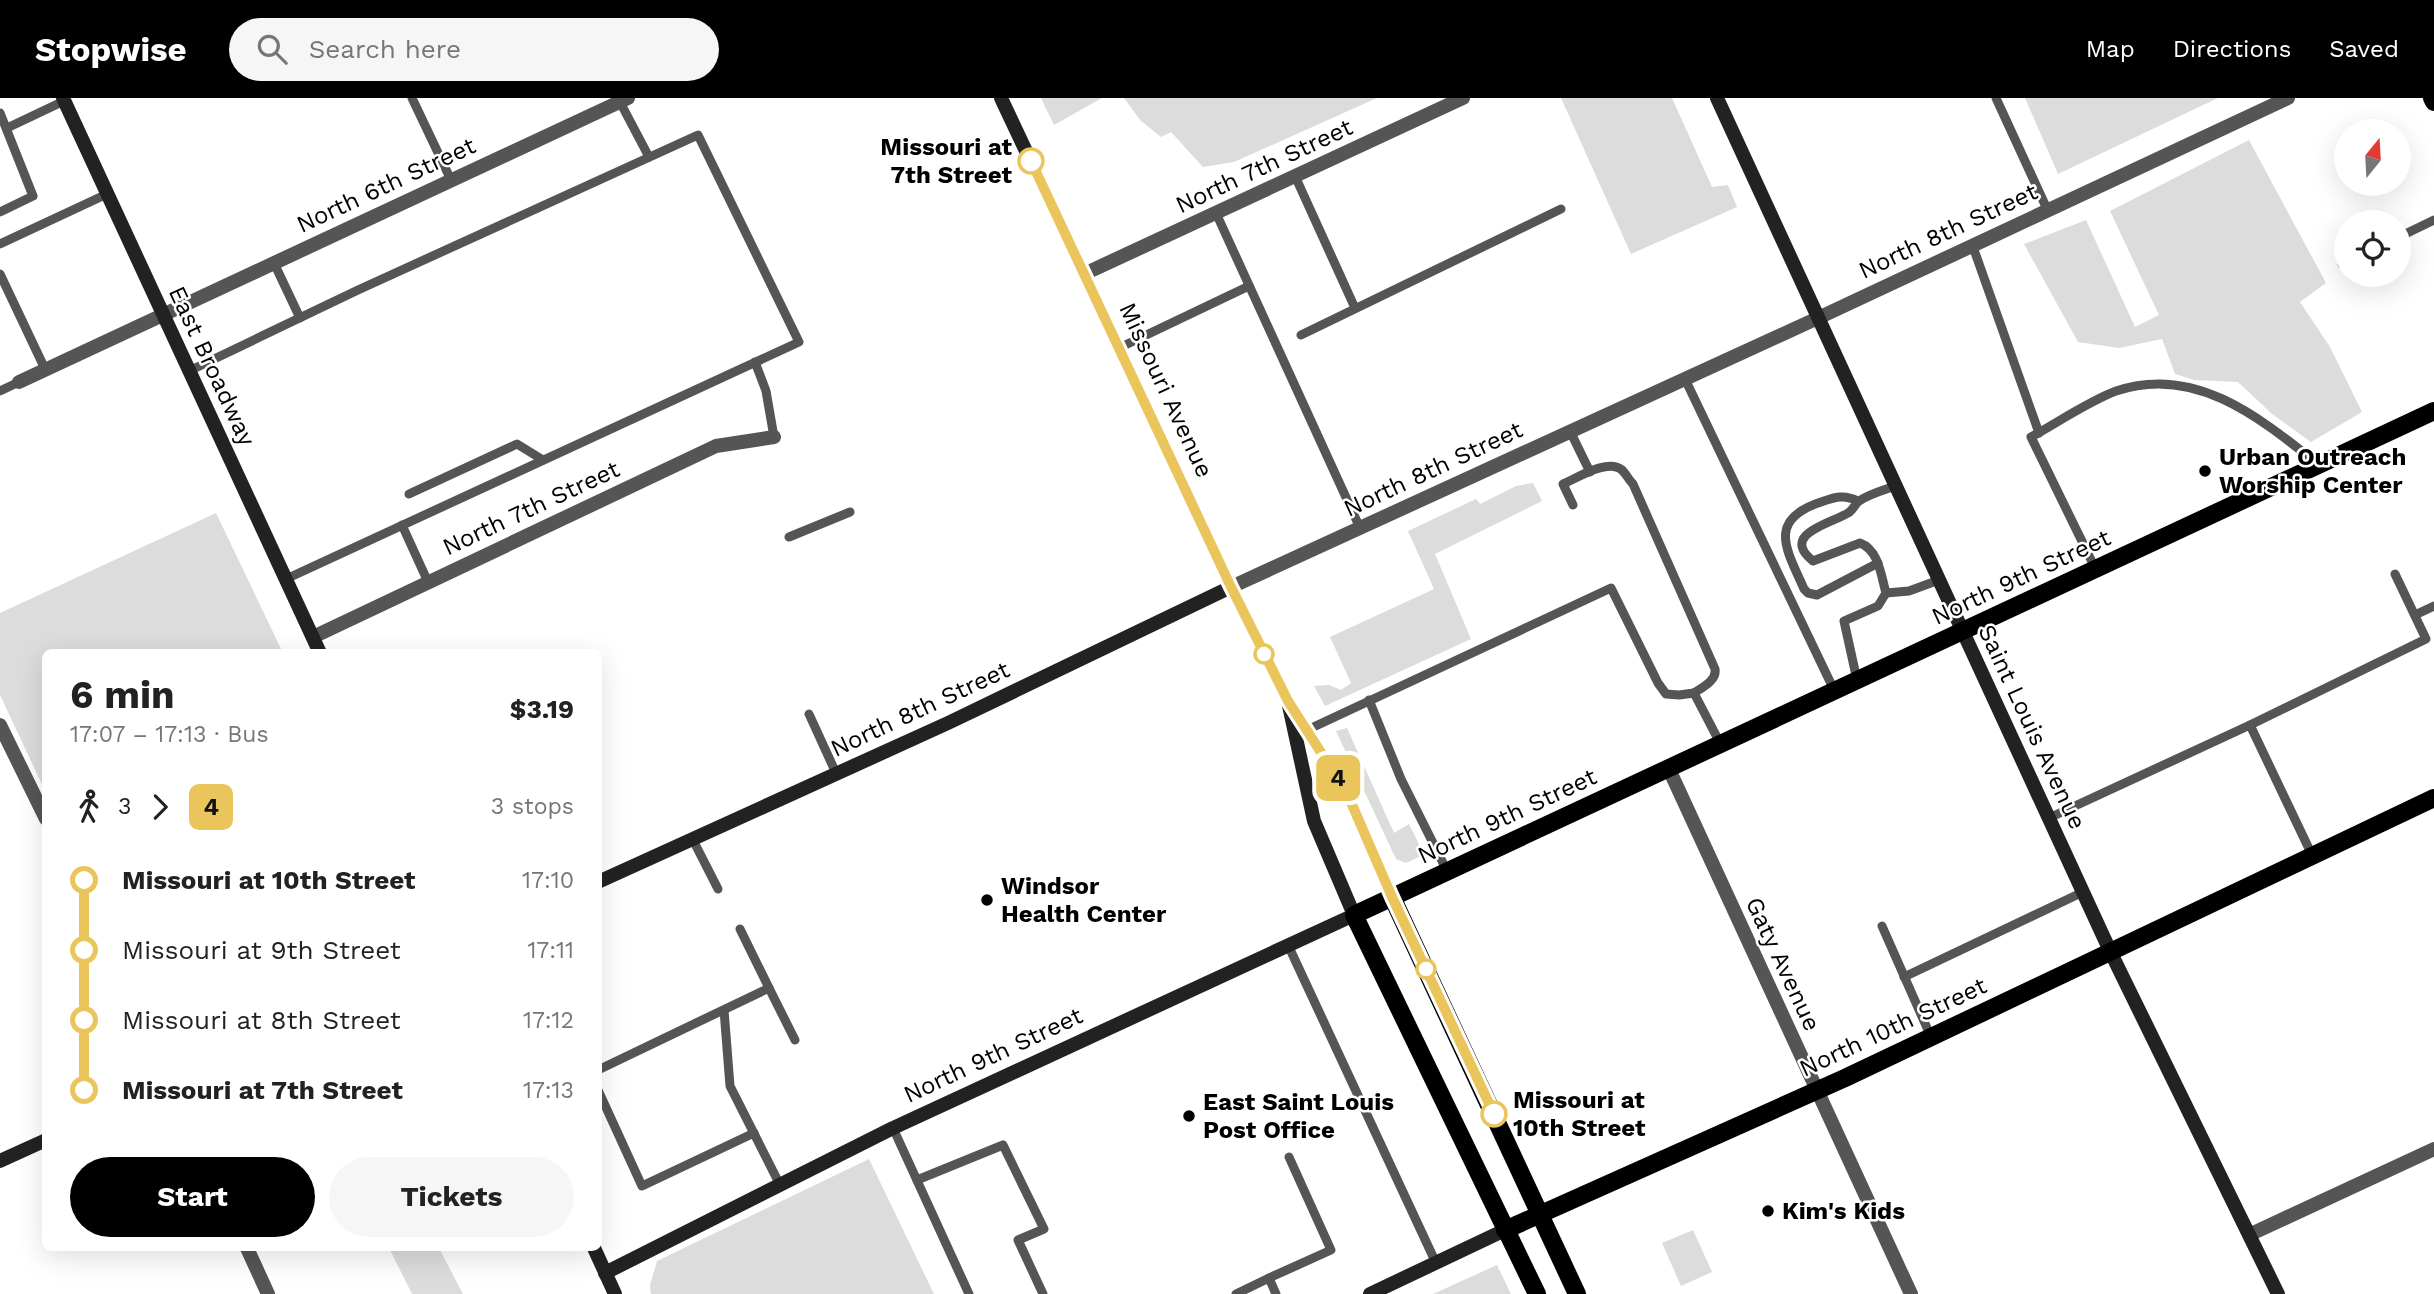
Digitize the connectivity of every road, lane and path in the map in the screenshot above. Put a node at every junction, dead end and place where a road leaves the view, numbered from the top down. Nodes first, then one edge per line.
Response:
1 (412, 98) edge
2 (1001, 98) edge
3 (1463, 98) edge
4 (1717, 98) edge
5 (1996, 98) edge
6 (2288, 98) edge
7 (63, 100) edge
8 (624, 100) edge
9 (0, 113) edge
10 (7, 128) junction
11 (649, 157) junction
12 (1295, 176) junction
13 (451, 180) junction
14 (107, 194) junction
15 (1561, 209) dead end
16 (2047, 209) junction
17 (0, 212) edge
18 (1216, 213) junction
19 (2434, 220) edge
20 (2411, 231) edge
21 (0, 244) edge
22 (1972, 244) junction
23 (274, 262) junction
24 (0, 274) edge
25 (1084, 274) junction
26 (1249, 286) junction
27 (1355, 308) junction
28 (163, 314) junction
29 (300, 318) junction
30 (1818, 318) junction
31 (1301, 335) dead end
32 (1119, 348) junction
33 (755, 362) junction
34 (46, 369) junction
35 (189, 371) junction
36 (1685, 379) junction
37 (19, 382) joint
38 (0, 391) edge
39 (2434, 411) edge
40 (1570, 431) junction
41 (2039, 433) junction
42 (774, 437) joint
43 (543, 460) junction
44 (2320, 466) junction
45 (1590, 472) junction
46 (1895, 486) junction
47 (408, 494) dead end
48 (1858, 501) junction
49 (1573, 505) dead end
50 (850, 512) dead end
51 (402, 525) junction
52 (1360, 528) junction
53 (789, 537) dead end
54 (1878, 563) junction
55 (2096, 570) junction
56 (2395, 574) dead end
57 (286, 579) junction
58 (1939, 580) junction
59 (428, 582) junction
60 (1231, 587) junction
61 (1886, 593) junction
62 (2434, 606) edge
63 (2415, 615) junction
64 (1963, 631) junction
65 (313, 637) junction
66 (318, 649) edge
67 (1857, 680) junction
68 (1834, 690) junction
69 (1694, 693) junction
70 (1369, 700) junction
71 (1288, 701) junction
72 (808, 714) dead end
73 (0, 724) edge
74 (2250, 725) junction
75 (1307, 730) junction
76 (1720, 743) junction
77 (1668, 767) junction
78 (836, 773) junction
79 (2434, 798) edge
80 (42, 812) edge
81 (2049, 818) junction
82 (692, 838) junction
83 (2312, 855) junction
84 (1447, 872) junction
85 (602, 879) edge
86 (718, 890) dead end
87 (2083, 892) junction
88 (1392, 897) junction
89 (1354, 915) junction
90 (1882, 926) dead end
91 (740, 929) dead end
92 (1288, 945) junction
93 (2111, 953) junction
94 (1904, 977) junction
95 (769, 988) junction
96 (724, 1010) junction
97 (1931, 1037) junction
98 (795, 1040) dead end
99 (602, 1068) edge
100 (1817, 1090) junction
101 (602, 1099) edge
102 (893, 1128) junction
103 (754, 1133) junction
104 (42, 1142) edge
105 (2434, 1149) edge
106 (1289, 1157) dead end
107 (0, 1161) edge
108 (917, 1180) junction
109 (780, 1185) junction
110 (1541, 1213) junction
111 (1506, 1230) junction
112 (2251, 1234) junction
113 (248, 1251) edge
114 (595, 1251) edge
115 (1436, 1263) junction
116 (605, 1273) junction
117 (1269, 1278) junction
118 (268, 1294) edge
119 (615, 1294) edge
120 (969, 1294) edge
121 (1042, 1294) edge
122 (1236, 1294) edge
123 (1276, 1294) edge
124 (1370, 1294) edge
125 (1537, 1294) edge
126 (1577, 1294) edge
127 (1912, 1294) edge
128 (2278, 1294) edge

1 - 13 lane
2 - 25 main road, Missouri Avenue
3 - 12 street, North 7th Street
4 - 30 main road, Saint Louis Avenue
5 - 16 lane
6 - 16 street, North 8th Street
7 - 10 lane
7 - 14 main road, East Broadway
8 - 11 lane
8 - 13 street, North 6th Street
9 - 10 lane
10 - 17 lane
11 - 29 lane
11 - 33 lane
12 - 18 street, North 7th Street
12 - 27 lane
13 - 23 street, North 6th Street
14 - 21 lane
14 - 28 main road, East Broadway
15 - 27 lane
16 - 22 street, North 8th Street
18 - 25 street, North 7th Street
18 - 26 lane
19 - 20 lane
22 - 30 street, North 8th Street
22 - 41 lane
23 - 28 street, North 6th Street
23 - 29 lane
24 - 34 lane
25 - 32 main road, Missouri Avenue
26 - 32 lane
26 - 52 lane
27 - 31 lane
28 - 34 street, North 6th Street
28 - 35 main road, East Broadway
29 - 35 lane
30 - 36 street, North 8th Street
30 - 46 main road, Saint Louis Avenue
32 - 60 main road, Missouri Avenue
33 - 42 lane
33 - 43 lane
34 - 37 street, North 6th Street
35 - 57 main road, East Broadway
36 - 40 street, North 8th Street
36 - 68 lane
37 - 38 lane
39 - 44 main road, North 9th Street
40 - 45 lane
40 - 52 street, North 8th Street
41 - 44 lane
41 - 55 lane
42 - 59 street, North 7th Street
43 - 47 lane
43 - 51 lane
44 - 55 main road, North 9th Street
45 - 49 lane
45 - 69 lane
46 - 48 lane
46 - 58 main road, Saint Louis Avenue
48 - 54 lane
48 - 54 lane
50 - 53 lane
51 - 57 lane
51 - 59 lane
52 - 60 street, North 8th Street
54 - 61 lane
55 - 64 main road, North 9th Street
56 - 63 lane
57 - 65 main road, East Broadway
58 - 61 lane
58 - 64 main road, Saint Louis Avenue
59 - 65 street, North 7th Street
60 - 71 main road, Missouri Avenue
60 - 78 main road, North 8th Street
61 - 67 lane
62 - 63 lane
63 - 74 lane
64 - 67 main road, North 9th Street
64 - 81 main road, Saint Louis Avenue
65 - 66 main road, East Broadway
67 - 68 main road, North 9th Street
68 - 76 main road, North 9th Street
69 - 70 lane
69 - 76 lane
70 - 75 lane
70 - 84 lane
71 - 75 main road, Missouri Avenue
71 - 89 main road, Missouri Avenue
72 - 78 lane
73 - 80 street
74 - 81 lane
74 - 83 lane
75 - 88 main road, Missouri Avenue
76 - 77 main road, North 9th Street
77 - 84 main road, North 9th Street
77 - 100 street, Gaty Avenue
78 - 82 main road, North 8th Street
79 - 83 main road, North 10th Street
81 - 87 main road, Saint Louis Avenue
82 - 85 main road, North 8th Street
82 - 86 lane
83 - 93 main road, North 10th Street
84 - 88 main road, North 9th Street
87 - 93 main road, Saint Louis Avenue
87 - 94 lane
88 - 89 main road, North 9th Street
88 - 110 main road, Missouri Avenue
89 - 92 main road, North 9th Street
89 - 111 main road, Missouri Avenue
90 - 94 lane
91 - 95 lane
92 - 102 main road, North 9th Street
92 - 115 lane
93 - 97 main road, North 10th Street
93 - 112 main road, Saint Louis Avenue
94 - 97 lane
95 - 96 lane
95 - 98 lane
96 - 99 lane
96 - 103 lane
97 - 100 main road, North 10th Street
100 - 110 main road, North 10th Street
100 - 127 street, Gaty Avenue
101 - 103 lane
102 - 108 lane
102 - 109 main road, North 9th Street
103 - 109 lane
104 - 107 main road
105 - 112 street
106 - 117 lane
108 - 120 lane
108 - 121 lane
109 - 116 main road, North 9th Street
110 - 111 main road, North 10th Street
110 - 126 main road, Missouri Avenue
111 - 115 main road, North 10th Street
111 - 125 main road, Missouri Avenue
112 - 128 main road, Saint Louis Avenue
113 - 118 street
114 - 116 main road
115 - 124 main road, North 10th Street
116 - 119 main road
117 - 122 lane
117 - 123 lane

